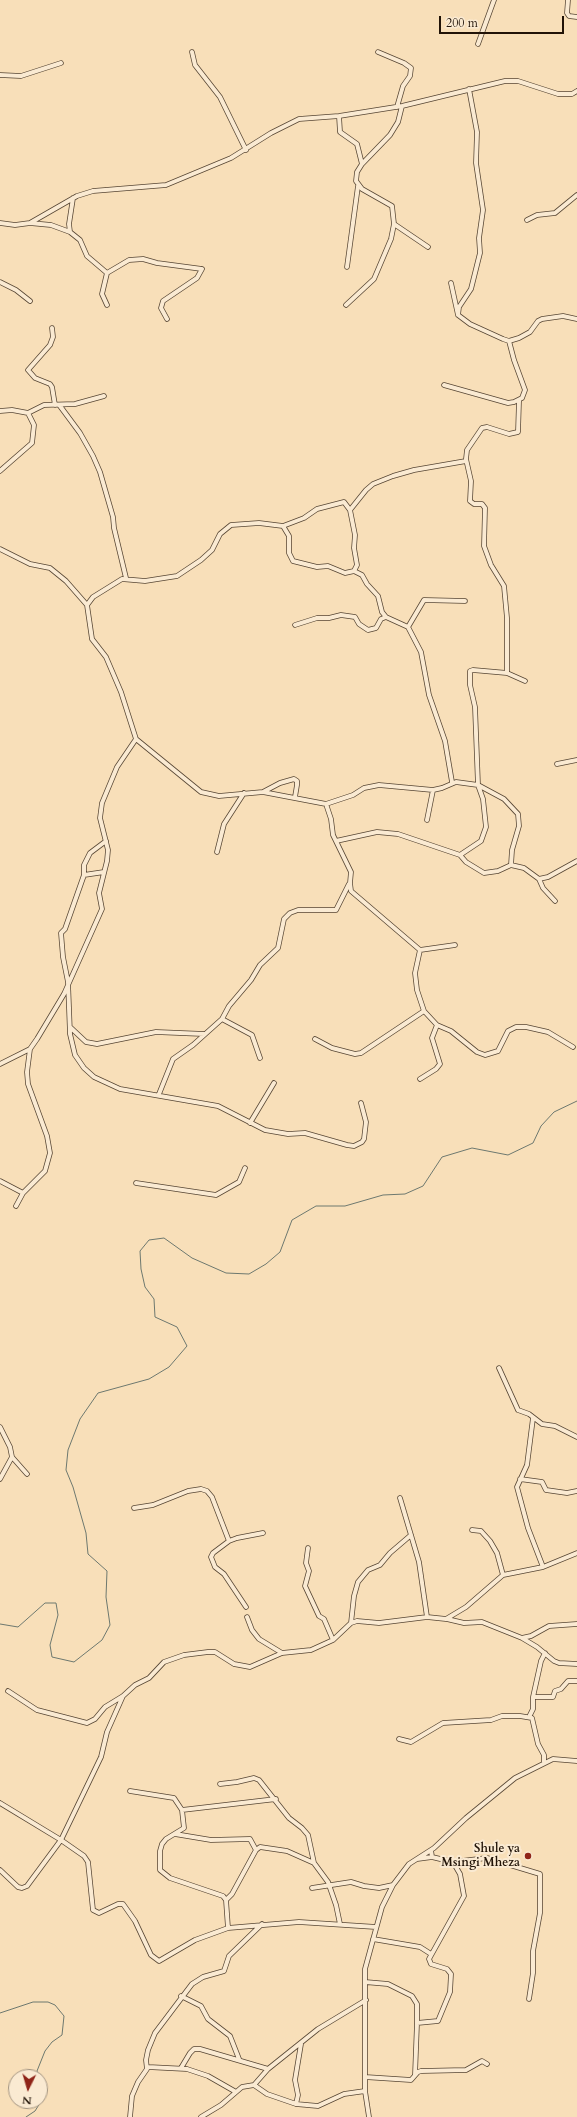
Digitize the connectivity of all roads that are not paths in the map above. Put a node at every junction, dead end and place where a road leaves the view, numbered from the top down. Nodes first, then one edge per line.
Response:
1 (494, 0) edge
2 (568, 0) edge
3 (577, 18) edge
4 (478, 44) dead end
5 (192, 52) dead end
6 (378, 52) dead end
7 (61, 63) dead end
8 (0, 75) edge
9 (469, 89) junction
10 (577, 91) edge
11 (400, 107) junction
12 (339, 116) junction
13 (246, 150) junction
14 (362, 164) junction
15 (358, 186) junction
16 (577, 195) edge
17 (73, 198) junction
18 (527, 220) dead end
19 (0, 223) edge
20 (30, 223) junction
21 (394, 224) junction
22 (70, 232) junction
23 (428, 246) dead end
24 (346, 267) dead end
25 (106, 273) junction
26 (0, 282) edge
27 (451, 283) dead end
28 (30, 301) dead end
29 (106, 305) dead end
30 (346, 305) dead end
31 (458, 315) junction
32 (167, 318) dead end
33 (577, 319) edge
34 (52, 328) dead end
35 (509, 341) junction
36 (444, 385) dead end
37 (104, 396) dead end
38 (519, 400) junction
39 (55, 405) junction
40 (60, 406) junction
41 (0, 411) edge
42 (28, 413) junction
43 (466, 461) junction
44 (0, 471) edge
45 (350, 510) junction
46 (283, 526) junction
47 (0, 549) edge
48 (357, 563) junction
49 (354, 571) junction
50 (362, 575) junction
51 (126, 578) junction
52 (465, 601) dead end
53 (87, 605) junction
54 (386, 617) junction
55 (295, 625) dead end
56 (408, 627) junction
57 (507, 673) junction
58 (525, 681) dead end
59 (136, 739) junction
60 (577, 760) edge
61 (557, 764) dead end
62 (452, 782) junction
63 (478, 785) junction
64 (433, 790) junction
65 (263, 792) junction
66 (244, 793) junction
67 (295, 797) junction
68 (326, 804) junction
69 (427, 820) dead end
70 (106, 841) junction
71 (336, 841) junction
72 (217, 852) dead end
73 (460, 855) junction
74 (577, 861) edge
75 (512, 865) junction
76 (104, 872) junction
77 (84, 875) junction
78 (539, 879) junction
79 (350, 883) junction
80 (555, 901) dead end
81 (455, 945) dead end
82 (420, 950) junction
83 (68, 982) junction
84 (424, 1011) junction
85 (222, 1019) junction
86 (437, 1025) junction
87 (70, 1027) junction
88 (204, 1034) junction
89 (315, 1039) dead end
90 (573, 1047) dead end
91 (30, 1049) junction
92 (260, 1058) dead end
93 (0, 1062) edge
94 (420, 1078) dead end
95 (274, 1083) dead end
96 (159, 1094) junction
97 (361, 1104) dead end
98 (250, 1123) junction
99 (245, 1168) dead end
100 (0, 1181) edge
101 (136, 1183) dead end
102 (24, 1194) junction
103 (16, 1206) dead end
104 (499, 1368) dead end
105 (534, 1418) junction
106 (0, 1427) edge
107 (577, 1437) edge
108 (12, 1457) junction
109 (26, 1474) dead end
110 (0, 1479) edge
111 (520, 1479) junction
112 (577, 1491) edge
113 (400, 1498) dead end
114 (134, 1508) dead end
115 (472, 1530) dead end
116 (263, 1533) dead end
117 (411, 1535) junction
118 (229, 1541) junction
119 (308, 1548) dead end
120 (577, 1553) edge
121 (543, 1567) junction
122 (503, 1575) junction
123 (246, 1607) dead end
124 (247, 1617) dead end
125 (427, 1617) junction
126 (446, 1619) junction
127 (351, 1623) junction
128 (577, 1624) edge
129 (532, 1636) junction
130 (522, 1638) junction
131 (333, 1640) junction
132 (528, 1642) junction
133 (282, 1653) junction
134 (545, 1654) junction
135 (577, 1664) edge
136 (577, 1681) edge
137 (8, 1691) dead end
138 (123, 1696) junction
139 (532, 1697) junction
140 (529, 1717) junction
141 (399, 1739) dead end
142 (577, 1761) edge
143 (544, 1762) junction
144 (220, 1784) dead end
145 (130, 1791) dead end
146 (276, 1799) junction
147 (0, 1803) edge
148 (182, 1810) junction
149 (173, 1834) junction
150 (62, 1840) junction
151 (256, 1850) junction
152 (431, 1850) junction
153 (432, 1857) junction
154 (414, 1860) junction
155 (314, 1862) junction
156 (453, 1862) junction
157 (0, 1870) edge
158 (393, 1885) junction
159 (329, 1886) junction
160 (312, 1888) dead end
161 (226, 1900) junction
162 (262, 1924) junction
163 (340, 1924) junction
164 (376, 1927) junction
165 (228, 1928) junction
166 (373, 1939) junction
167 (431, 1954) junction
168 (365, 1982) junction
169 (181, 1996) junction
170 (366, 2000) junction
171 (529, 2000) dead end
172 (417, 2023) junction
173 (301, 2044) junction
174 (238, 2059) junction
175 (487, 2064) dead end
176 (148, 2067) junction
177 (181, 2068) junction
178 (268, 2069) junction
179 (415, 2075) junction
180 (365, 2078) junction
181 (254, 2085) junction
182 (365, 2091) junction
183 (236, 2092) junction
184 (296, 2104) junction
185 (130, 2117) edge
186 (201, 2117) edge
187 (369, 2117) edge

1 - 4 street
2 - 3 street
5 - 13 street
6 - 11 street
7 - 8 street
9 - 10 street
9 - 11 street
9 - 31 street
11 - 12 street
11 - 14 street
12 - 13 street
12 - 14 street
13 - 17 street
14 - 15 street
15 - 21 street
15 - 24 street
16 - 18 street
17 - 20 street
17 - 22 street
19 - 20 street
20 - 22 street
21 - 23 street
21 - 30 street
22 - 25 street
25 - 29 street
25 - 32 street
26 - 28 street
27 - 31 street
31 - 35 street
33 - 35 street
34 - 39 street
35 - 38 street
36 - 38 street
37 - 40 street
38 - 43 street
39 - 40 street
39 - 42 street
40 - 51 street
41 - 42 street
42 - 44 street
43 - 45 street
43 - 57 street
45 - 46 street
45 - 48 street
46 - 49 street
46 - 51 street
47 - 53 street
48 - 49 street
48 - 50 street
49 - 50 street
50 - 54 street
51 - 53 street
52 - 56 street
53 - 59 street
54 - 55 street
54 - 56 street
56 - 62 street
57 - 58 street
57 - 63 street
59 - 66 street
59 - 70 street
60 - 61 street
62 - 63 street
62 - 64 street
63 - 73 street
63 - 75 street
64 - 68 street
64 - 69 street
65 - 66 street
65 - 67 street
65 - 67 street
66 - 72 street
67 - 68 street
68 - 71 street
70 - 76 street
70 - 77 street
71 - 73 street
71 - 79 street
73 - 75 street
74 - 78 street
75 - 78 street
76 - 77 street
76 - 83 street
77 - 83 street
78 - 80 street
79 - 82 street
79 - 85 street
81 - 82 street
82 - 84 street
83 - 87 street
83 - 91 street
84 - 86 street
84 - 89 street
85 - 88 street
85 - 92 street
86 - 90 street
86 - 94 street
87 - 88 street
87 - 96 street
88 - 96 street
91 - 93 street
91 - 102 street
95 - 98 street
96 - 98 street
97 - 98 street
99 - 101 street
100 - 102 street
102 - 103 street
104 - 105 street
105 - 107 street
105 - 111 street
106 - 108 street
108 - 109 street
108 - 110 street
111 - 112 street
111 - 121 street
113 - 117 street
114 - 118 street
115 - 122 street
116 - 118 street
117 - 125 street
117 - 127 street
118 - 123 street
119 - 131 street
120 - 121 street
121 - 122 street
122 - 126 street
124 - 133 street
125 - 126 street
125 - 127 street
126 - 130 street
127 - 131 street
128 - 129 street
129 - 130 street
129 - 132 street
130 - 132 street
131 - 133 street
132 - 134 street
133 - 138 street
134 - 135 street
134 - 139 street
136 - 139 street
137 - 138 street
138 - 150 street
139 - 140 street
140 - 141 street
140 - 143 street
142 - 143 street
143 - 152 street
144 - 146 street
145 - 148 street
146 - 148 street
146 - 155 street
147 - 150 street
148 - 149 street
149 - 151 street
149 - 161 street
150 - 157 street
150 - 165 street
151 - 155 street
151 - 161 street
152 - 153 street
152 - 154 street
153 - 154 street
153 - 156 street
154 - 158 street
155 - 159 street
156 - 167 street
156 - 171 street
158 - 159 street
158 - 164 street
159 - 160 street
159 - 163 street
161 - 165 street
162 - 163 street
162 - 165 street
162 - 169 street
163 - 164 street
164 - 166 street
166 - 167 street
166 - 168 street
167 - 172 street
168 - 170 street
168 - 172 street
169 - 174 street
169 - 176 street
170 - 173 street
170 - 180 street
172 - 179 street
173 - 178 street
173 - 184 street
174 - 177 street
174 - 178 street
175 - 179 street
176 - 177 street
176 - 185 street
177 - 183 street
178 - 181 street
179 - 180 street
180 - 182 street
181 - 183 street
181 - 184 street
182 - 184 street
182 - 187 street
183 - 186 street

